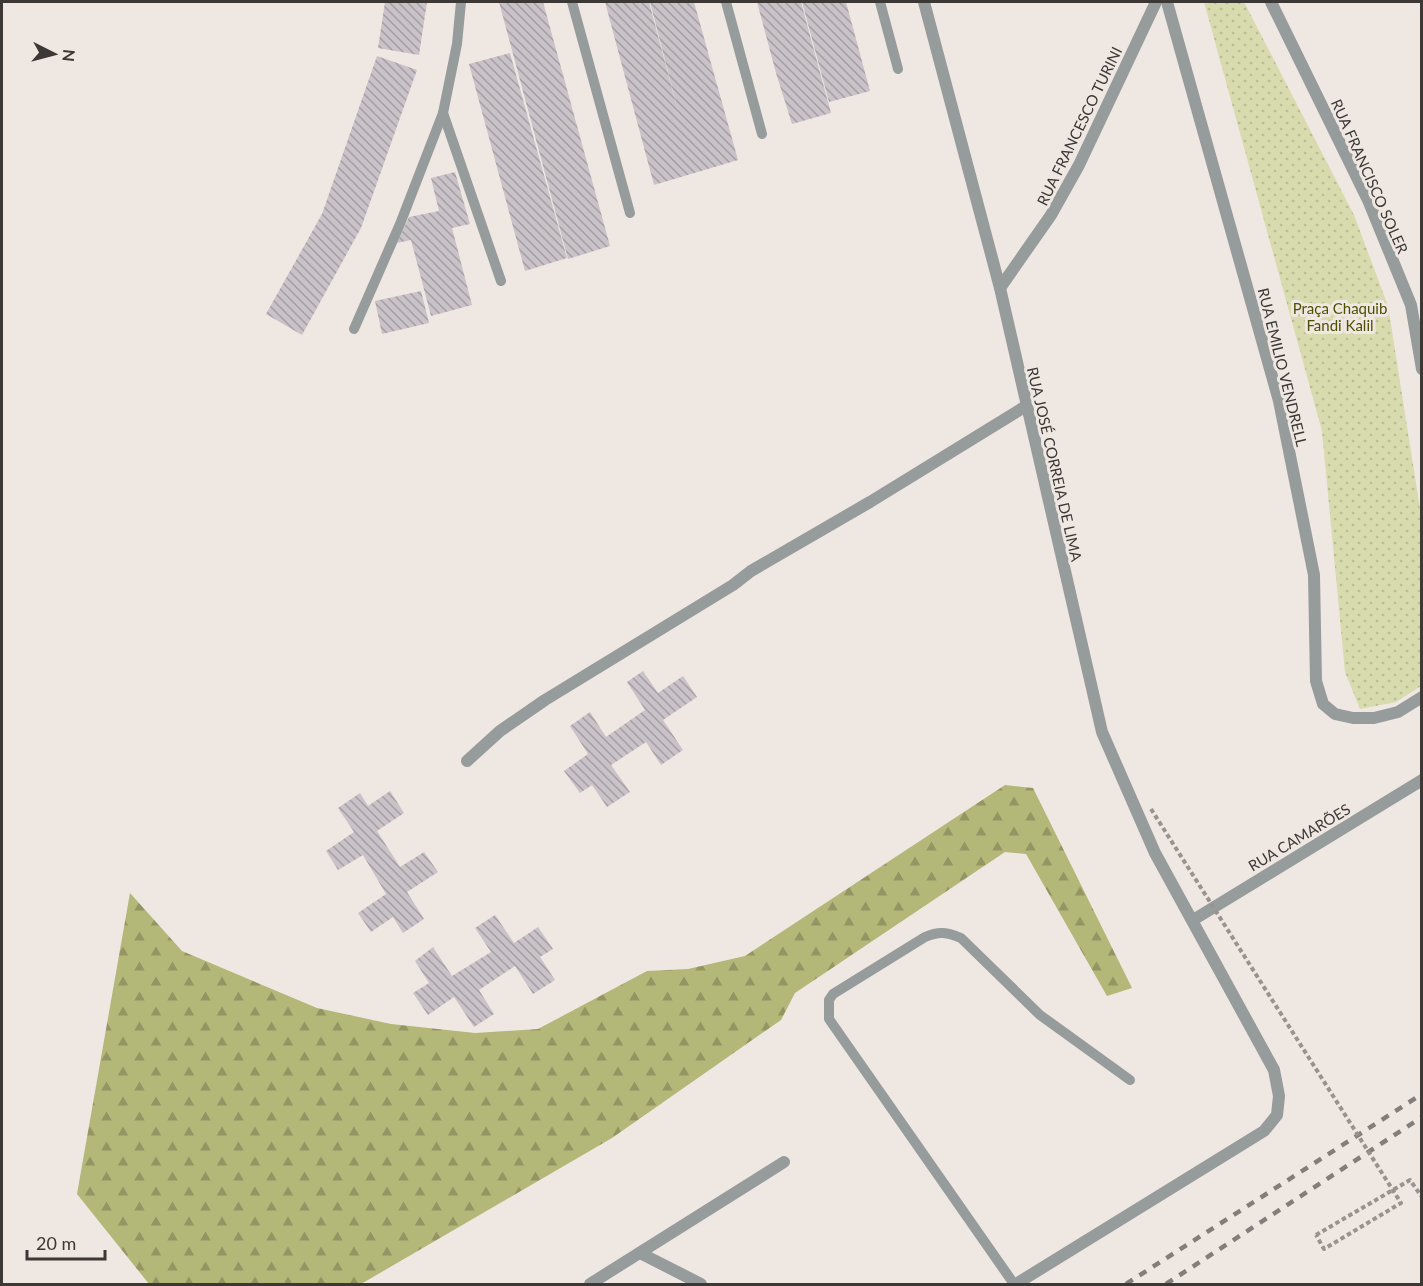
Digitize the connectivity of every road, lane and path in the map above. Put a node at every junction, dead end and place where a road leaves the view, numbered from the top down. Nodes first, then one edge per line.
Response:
1 (461, 2) edge
2 (572, 2) edge
3 (726, 2) edge
4 (880, 2) edge
5 (924, 2) edge
6 (1156, 2) edge
7 (1167, 2) edge
8 (1271, 2) edge
9 (898, 69) dead end
10 (443, 113) junction
11 (762, 134) dead end
12 (630, 213) dead end
13 (501, 280) dead end
14 (1000, 288) junction
15 (354, 329) dead end
16 (1422, 369) edge
17 (1026, 406) junction
18 (1422, 697) edge
19 (467, 761) dead end
20 (1422, 780) edge
21 (1151, 809) dead end
22 (1193, 920) junction
23 (1130, 1080) dead end
24 (784, 1162) dead end
25 (1422, 1197) edge
26 (640, 1253) junction
27 (590, 1284) edge
28 (701, 1284) edge
29 (1015, 1284) edge

1 - 10 lane
2 - 12 lane
3 - 11 lane
4 - 9 lane
5 - 14 street, RUA JOSÉ CORREIA DE LIMA
6 - 14 street, RUA FRANCESCO TURINI
7 - 18 street, RUA EMILIO VENDRELL
8 - 16 street, RUA FRANCISCO SOLER
10 - 13 lane
10 - 15 lane
14 - 17 street, RUA JOSÉ CORREIA DE LIMA
17 - 19 street
17 - 22 street, RUA JOSÉ CORREIA DE LIMA
20 - 22 street, RUA CAMARÕES
21 - 25 path, bridge
22 - 29 street, RUA JOSÉ CORREIA DE LIMA
23 - 29 lane
24 - 26 street
26 - 27 street
26 - 28 street

